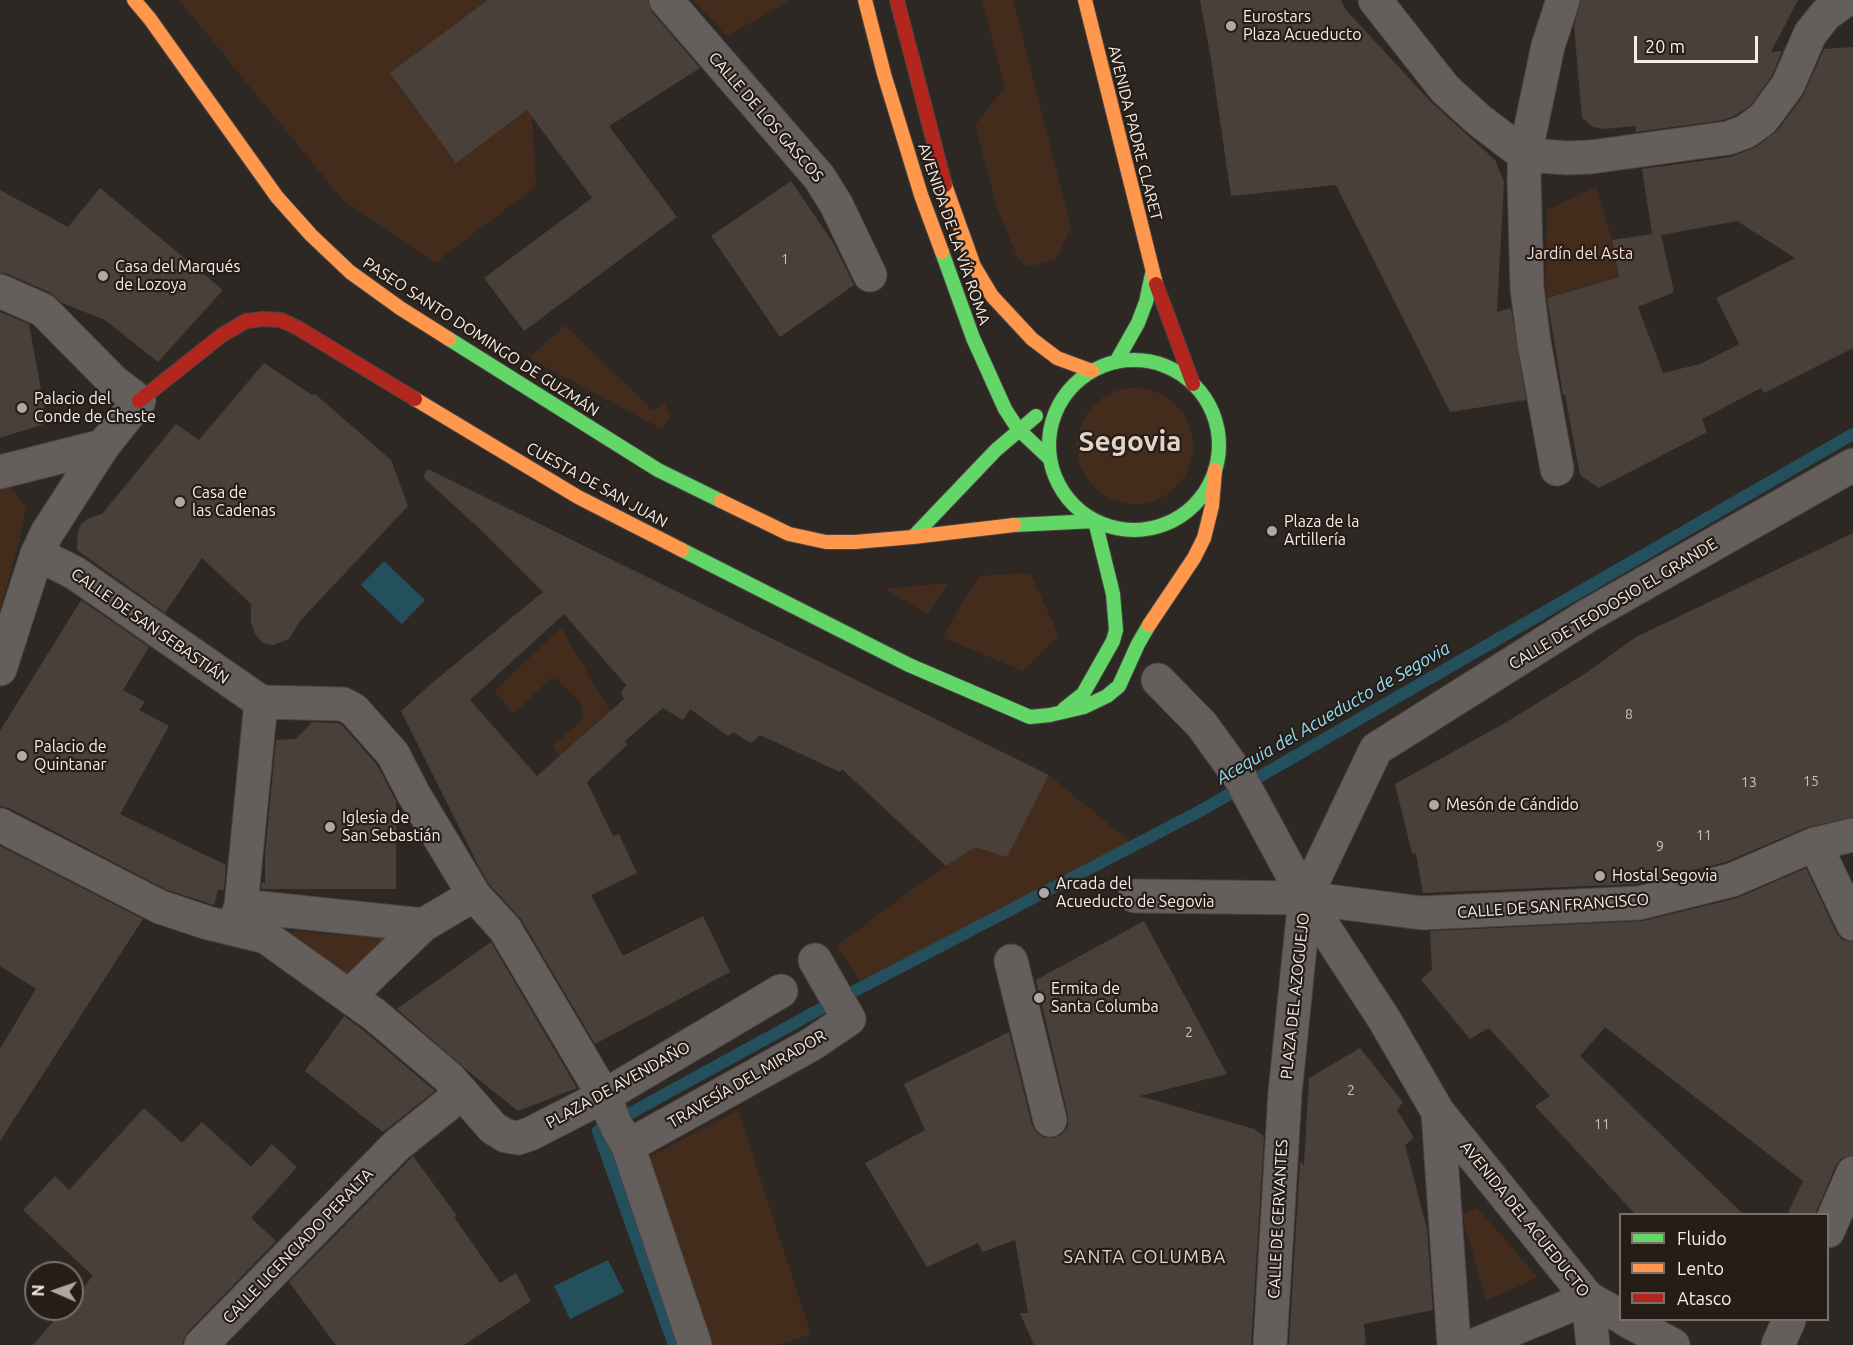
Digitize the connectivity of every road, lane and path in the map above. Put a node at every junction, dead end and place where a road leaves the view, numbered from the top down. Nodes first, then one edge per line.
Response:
1 (135, 0) edge
2 (666, 0) edge
3 (866, 0) edge
4 (897, 0) edge
5 (1085, 0) edge
6 (1375, 0) edge
7 (1563, 0) edge
8 (1846, 0) edge
9 (1525, 155) junction
10 (1152, 274) junction
11 (870, 275) dead end
12 (0, 291) edge
13 (1116, 362) junction
14 (1092, 371) junction
15 (1193, 384) junction
16 (998, 395) junction
17 (139, 401) junction
18 (1057, 409) junction
19 (1018, 429) junction
20 (103, 446) junction
21 (1050, 459) junction
22 (986, 462) junction
23 (1853, 465) edge
24 (1557, 469) dead end
25 (1215, 470) junction
26 (0, 472) edge
27 (1095, 521) junction
28 (913, 537) junction
29 (37, 554) junction
30 (0, 669) edge
31 (1158, 680) dead end
32 (261, 702) junction
33 (1063, 711) junction
34 (1376, 749) joint
35 (0, 825) edge
36 (1853, 835) edge
37 (1815, 844) junction
38 (474, 895) junction
39 (1135, 896) dead end
40 (1305, 898) junction
41 (1422, 914) joint
42 (237, 917) junction
43 (1853, 924) edge
44 (423, 925) junction
45 (815, 960) dead end
46 (1011, 961) dead end
47 (781, 991) dead end
48 (348, 996) junction
49 (1384, 1018) joint
50 (456, 1085) junction
51 (1285, 1093) joint
52 (1438, 1112) junction
53 (1050, 1119) dead end
54 (615, 1122) junction
55 (1853, 1173) edge
56 (1829, 1227) edge
57 (1588, 1298) junction
58 (1619, 1315) edge
59 (1628, 1321) edge
60 (1789, 1321) edge
61 (201, 1345) edge
62 (695, 1345) edge
63 (1270, 1345) edge
64 (1455, 1345) edge
65 (1475, 1345) edge
66 (1593, 1345) edge
67 (1673, 1345) edge
68 (1778, 1345) edge

1 - 28 main road, PASEO SANTO DOMINGO DE GUZMÁN
2 - 11 street, CALLE DE LOS GASCOS
3 - 16 main road, AVENIDA DE LA VÍA ROMA
4 - 14 main road, AVENIDA DE LA VÍA ROMA
5 - 10 main road, AVENIDA PADRE CLARET
6 - 9 street
7 - 9 street
8 - 9 street
9 - 24 street
10 - 13 main road, AVENIDA PADRE CLARET
10 - 15 main road, AVENIDA PADRE CLARET
12 - 17 street
13 - 14 main road
13 - 15 main road
14 - 18 main road
15 - 25 main road
16 - 19 main road, AVENIDA DE LA VÍA ROMA
16 - 22 main road
17 - 20 street
17 - 33 main road, CUESTA DE SAN JUAN
18 - 19 main road
18 - 21 main road
19 - 21 main road, AVENIDA DE LA VÍA ROMA
19 - 22 main road
20 - 26 street
20 - 29 street
21 - 27 main road
22 - 28 main road
23 - 34 street, CALLE DE TEODOSIO EL GRANDE
25 - 27 main road
25 - 33 main road, CUESTA DE SAN JUAN
27 - 28 main road, PASEO SANTO DOMINGO DE GUZMÁN
27 - 33 main road
29 - 30 street
29 - 32 street, CALLE DE SAN SEBASTIÁN
31 - 40 street, PLAZA DEL AZOGUEJO
32 - 38 street
32 - 42 street
34 - 40 street, PLAZA DEL AZOGUEJO
35 - 42 street
36 - 37 street, CALLE DE SAN FRANCISCO
37 - 41 street, CALLE DE SAN FRANCISCO
37 - 43 street
38 - 44 street
38 - 54 street
39 - 40 street, PLAZA DEL AZOGUEJO
40 - 41 street, PLAZA DEL AZOGUEJO
40 - 49 street, PLAZA DEL AZOGUEJO
40 - 51 street, PLAZA DEL AZOGUEJO
42 - 44 street
42 - 48 street, PLAZA DE AVENDAÑO
44 - 48 street
45 - 54 street, TRAVESÍA DEL MIRADOR
46 - 53 street
47 - 54 street, PLAZA DE AVENDAÑO
48 - 50 street, PLAZA DE AVENDAÑO
49 - 52 street, AVENIDA DEL ACUEDUCTO
50 - 54 street, PLAZA DE AVENDAÑO
50 - 61 street, CALLE LICENCIADO PERALTA
51 - 63 street, CALLE DE CERVANTES
52 - 57 street, AVENIDA DEL ACUEDUCTO
52 - 64 street, AVENIDA DEL ACUEDUCTO
54 - 62 street
55 - 56 street
57 - 58 street, AVENIDA DEL ACUEDUCTO
57 - 65 street
57 - 66 street
59 - 67 street
60 - 68 street

